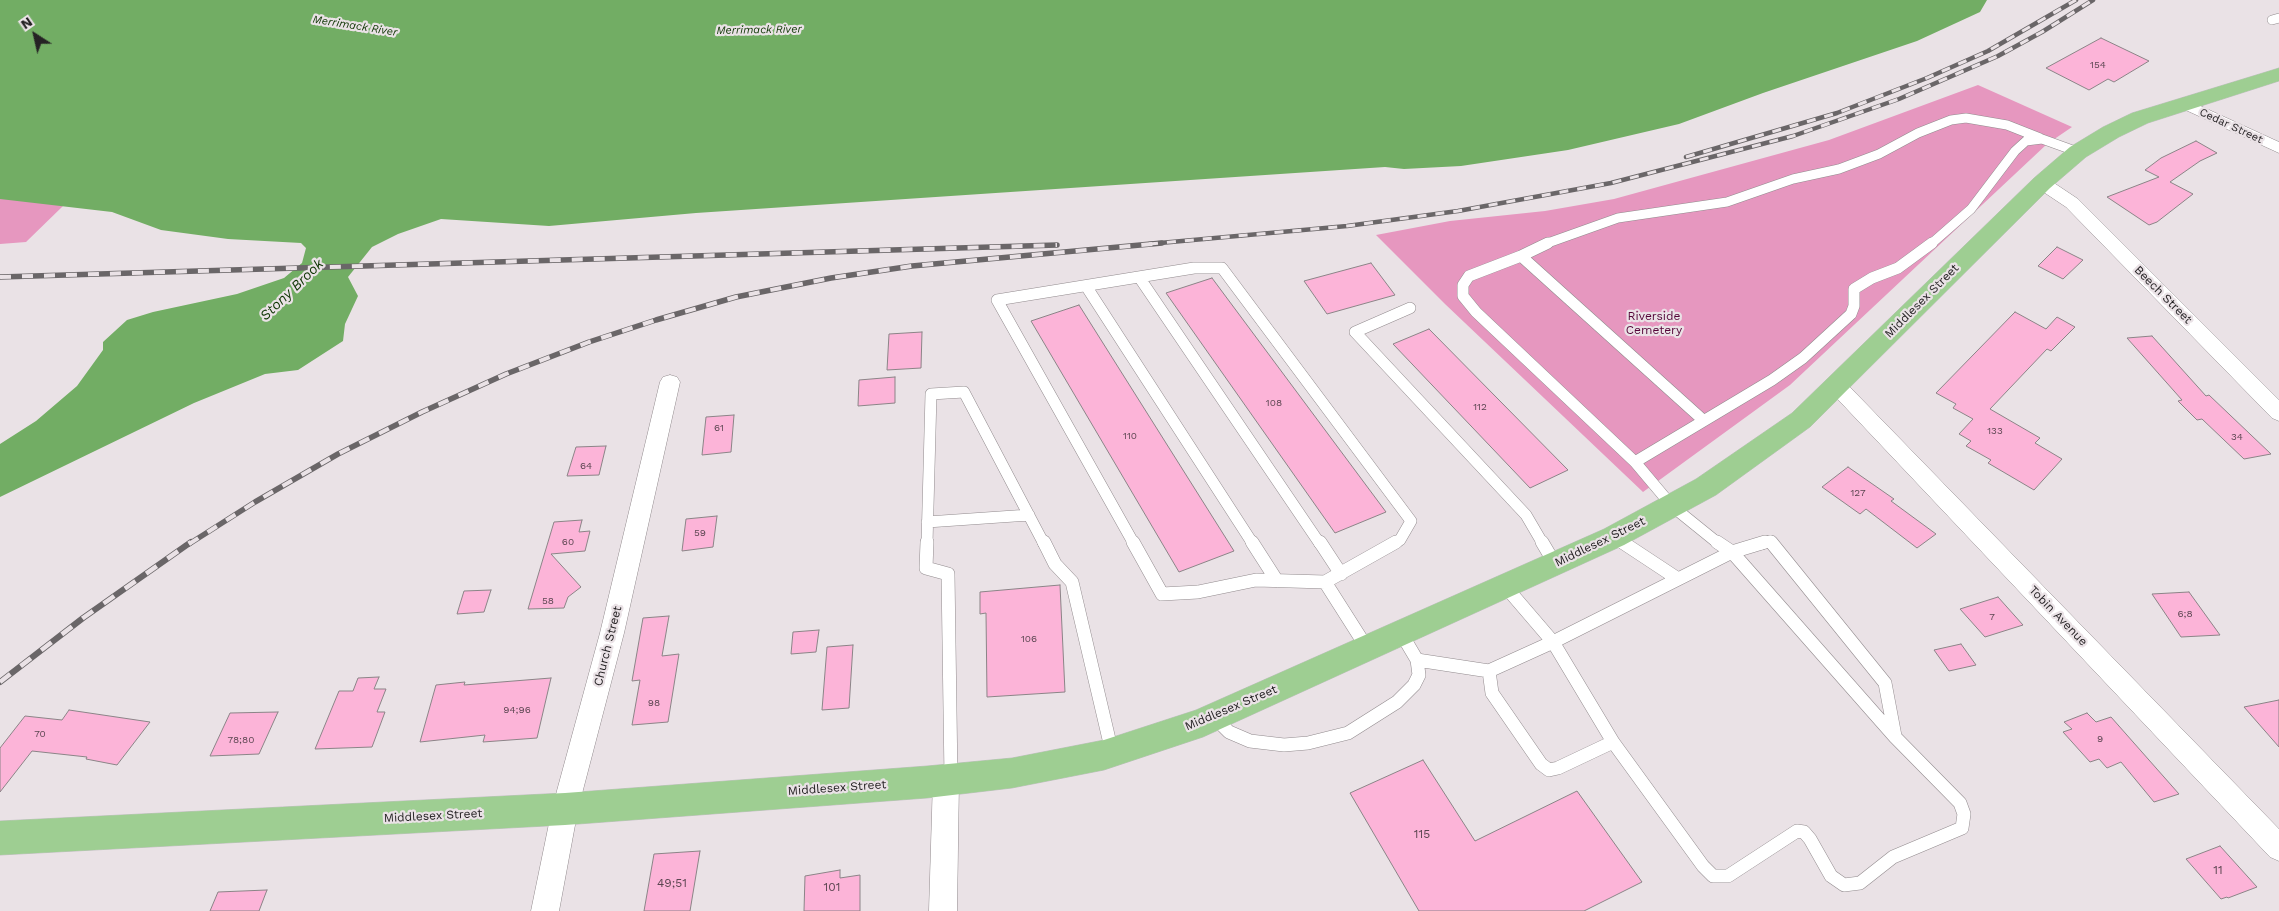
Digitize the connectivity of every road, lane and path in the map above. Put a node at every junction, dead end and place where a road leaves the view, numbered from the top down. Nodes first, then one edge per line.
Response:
1 (2279, 74) edge
2 (2183, 103) junction
3 (2042, 139) junction
4 (2279, 148) edge
5 (2078, 152) junction
6 (2042, 183) junction
7 (1521, 256) junction
8 (1139, 277) junction
9 (1086, 286) junction
10 (1410, 308) dead end
11 (670, 382) dead end
12 (1836, 385) junction
13 (2279, 413) edge
14 (1703, 420) junction
15 (1635, 462) junction
16 (1672, 506) junction
17 (1029, 515) junction
18 (927, 522) junction
19 (1614, 537) junction
20 (1732, 552) junction
21 (1555, 564) junction
22 (1341, 574) junction
23 (1678, 579) junction
24 (1278, 581) junction
25 (1325, 582) junction
26 (1504, 586) junction
27 (1401, 633) junction
28 (1553, 642) junction
29 (1367, 648) junction
30 (1417, 660) junction
31 (1489, 671) junction
32 (1214, 717) junction
33 (1895, 737) junction
34 (1613, 742) junction
35 (1112, 752) junction
36 (948, 780) junction
37 (565, 809) junction
38 (0, 838) edge
39 (2279, 848) edge
40 (545, 911) edge
41 (944, 911) edge

1 - 2 main road, Middlesex Street
2 - 4 street, Cedar Street
2 - 5 main road, Middlesex Street
3 - 5 lane
3 - 7 lane
3 - 14 lane
5 - 6 main road, Middlesex Street
6 - 12 main road, Middlesex Street
6 - 13 street, Beech Street
7 - 14 lane
7 - 15 lane
8 - 9 lane
8 - 22 lane
8 - 22 lane
9 - 24 lane
9 - 24 lane
10 - 21 lane
11 - 37 street, Church Street
12 - 16 main road, Middlesex Street
12 - 39 street, Tobin Avenue
14 - 15 lane
15 - 16 lane
16 - 19 main road, Middlesex Street
16 - 20 lane
17 - 18 lane
17 - 18 lane
17 - 35 lane
18 - 36 lane
19 - 21 main road, Middlesex Street
19 - 23 lane
20 - 23 lane
20 - 33 lane
20 - 33 lane
21 - 26 main road, Middlesex Street
22 - 25 lane
23 - 28 lane
24 - 25 lane
25 - 29 lane
26 - 27 main road, Middlesex Street
26 - 28 lane
27 - 29 main road, Middlesex Street
27 - 30 lane
28 - 31 lane
28 - 34 lane
29 - 32 main road, Middlesex Street
30 - 31 lane
30 - 32 lane
31 - 34 lane
32 - 35 main road, Middlesex Street
33 - 34 lane
35 - 36 main road, Middlesex Street
36 - 37 main road, Middlesex Street
36 - 41 street
37 - 38 main road, Middlesex Street
37 - 40 street, Church Street

